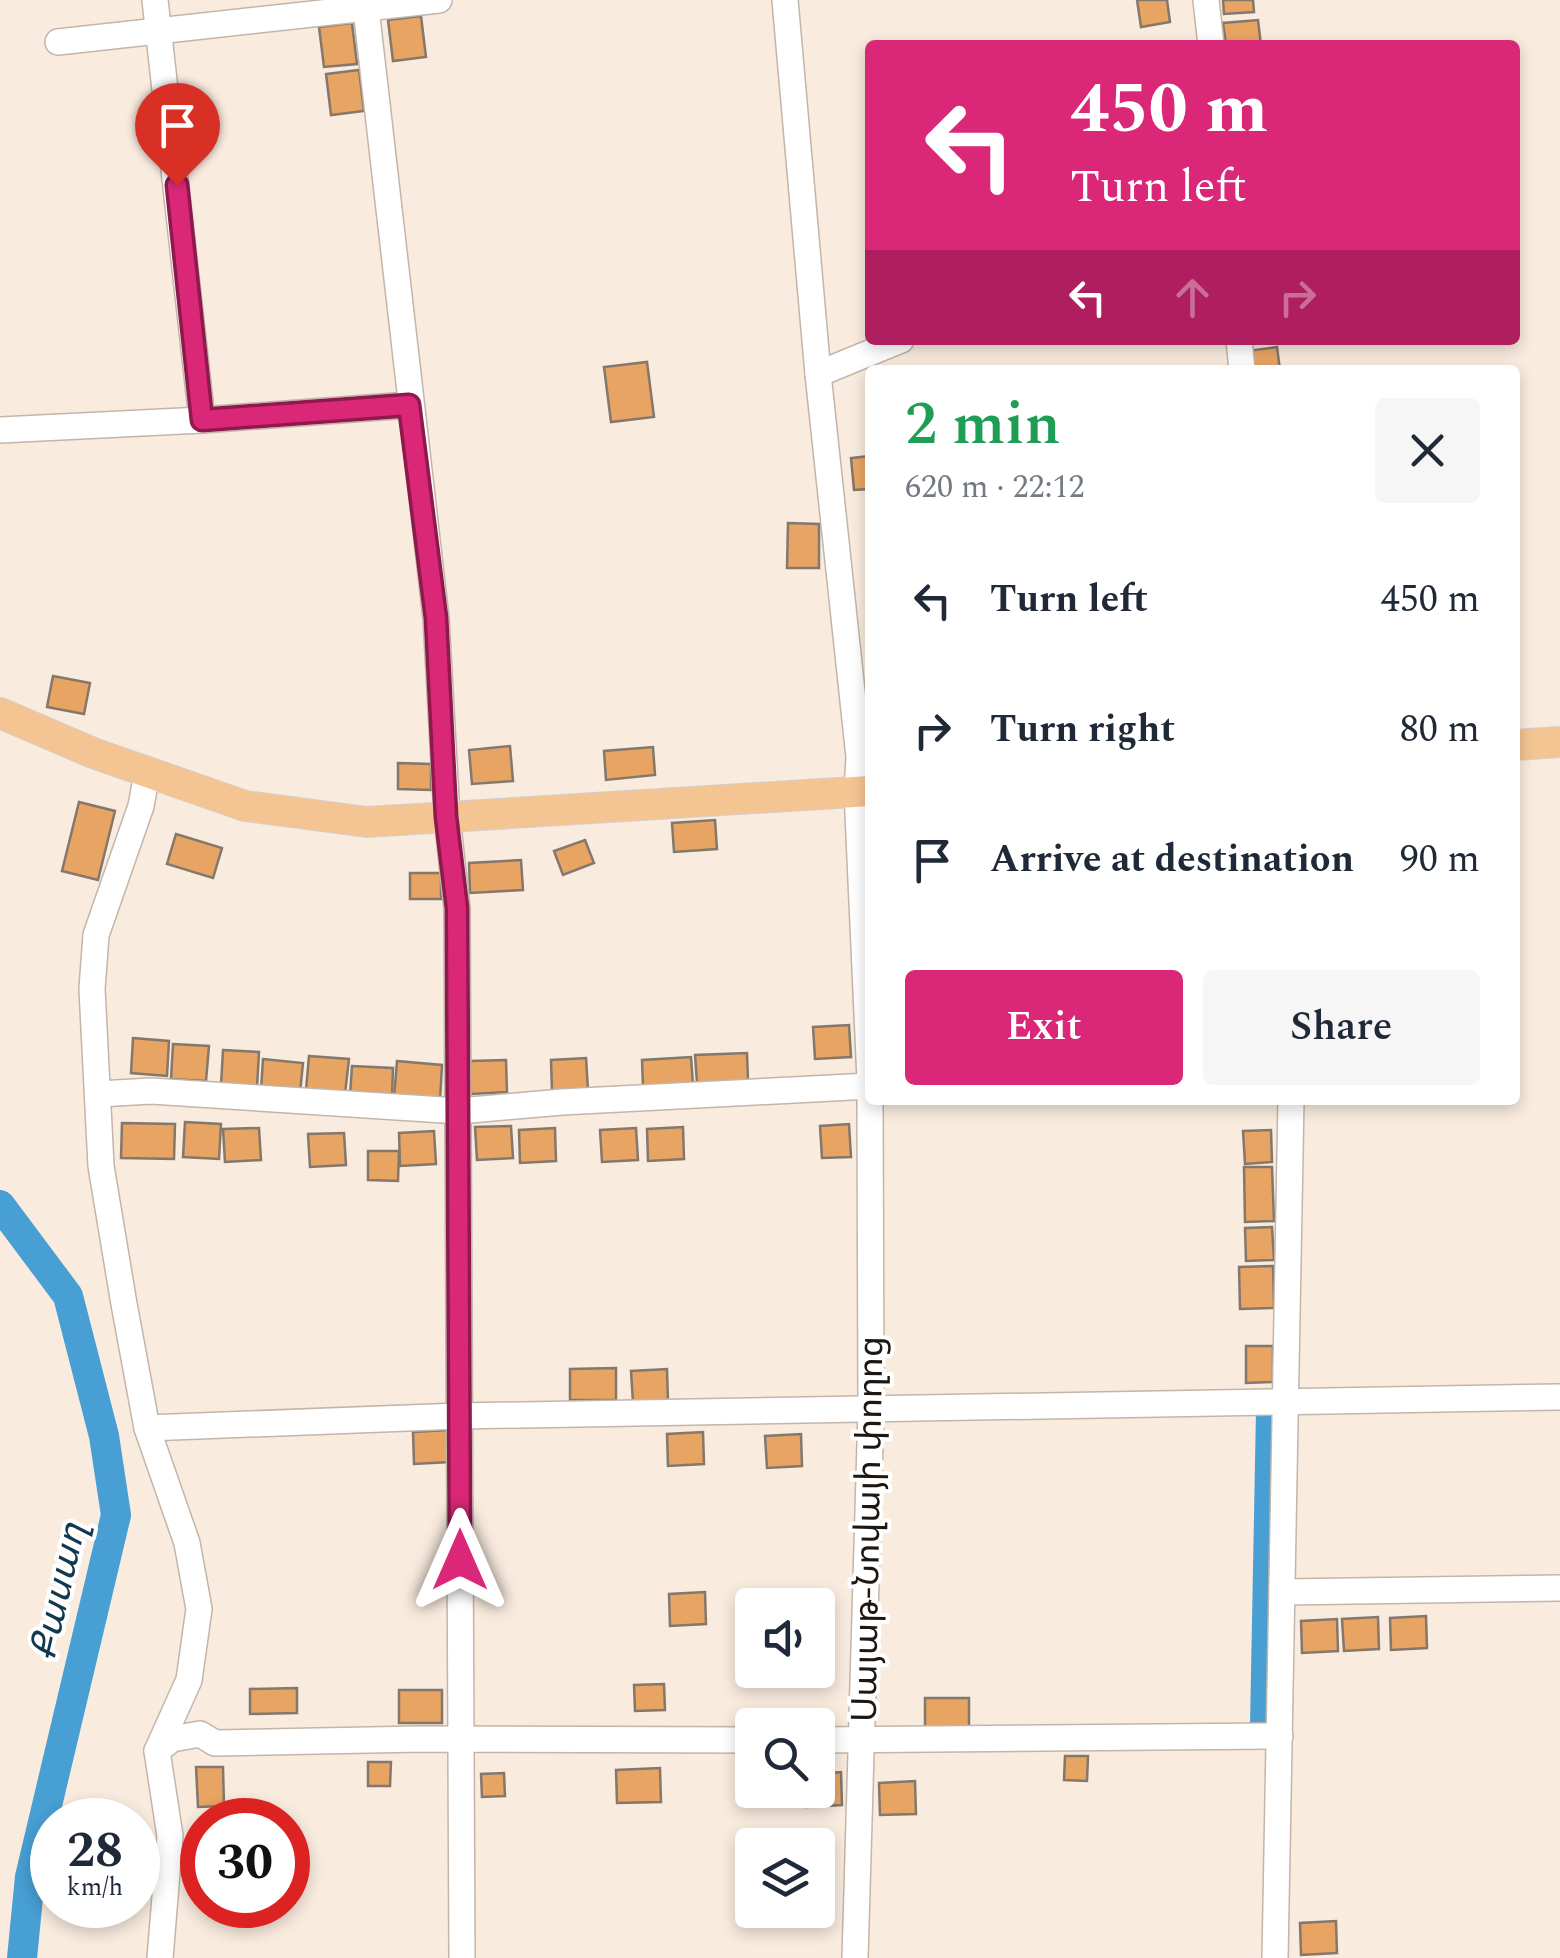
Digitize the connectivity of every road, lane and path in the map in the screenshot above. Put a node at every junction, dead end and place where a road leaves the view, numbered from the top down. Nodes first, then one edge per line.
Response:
1 (155, 0) edge
2 (439, 0) edge
3 (785, 0) edge
4 (1206, 0) edge
5 (365, 4) edge
6 (160, 30) junction
7 (1210, 40) edge
8 (58, 42) dead end
9 (889, 345) edge
10 (818, 374) junction
11 (409, 405) junction
12 (202, 420) junction
13 (0, 430) edge
14 (2, 711) edge
15 (1560, 742) edge
16 (1520, 745) edge
17 (147, 774) junction
18 (864, 792) edge
19 (446, 817) junction
20 (865, 840) edge
21 (865, 1083) edge
22 (100, 1094) junction
23 (870, 1105) edge
24 (1291, 1105) edge
25 (459, 1111) junction
26 (1560, 1397) edge
27 (1284, 1402) junction
28 (871, 1409) junction
29 (459, 1416) junction
30 (147, 1428) junction
31 (1560, 1588) edge
32 (1282, 1592) junction
33 (1280, 1736) junction
34 (735, 1740) edge
35 (835, 1740) edge
36 (864, 1740) junction
37 (461, 1741) junction
38 (157, 1751) junction
39 (160, 1958) edge
40 (462, 1958) edge
41 (856, 1958) edge
42 (1275, 1958) edge

1 - 6 street
2 - 5 street
3 - 10 street
4 - 7 street
5 - 6 street
5 - 11 street
6 - 8 street
6 - 12 street
9 - 10 street
10 - 18 street
11 - 12 street
11 - 19 street
12 - 13 street
14 - 17 main road
15 - 16 main road
17 - 19 main road
17 - 22 street
18 - 19 main road
18 - 20 street
19 - 25 street
21 - 25 street
22 - 25 street
22 - 30 street
23 - 28 street, Սայաթ-Նովայի փողոց
24 - 27 street
25 - 29 street
26 - 27 street
27 - 28 street
27 - 32 street
28 - 29 street
28 - 36 street, Սայաթ-Նովայի փողոց
29 - 30 street
29 - 37 street
30 - 38 street
31 - 32 street
32 - 33 street
33 - 36 street
33 - 42 street
34 - 37 street
35 - 36 street
36 - 41 street, Սայաթ-Նովայի փողոց
37 - 38 street
37 - 40 street
38 - 39 street

